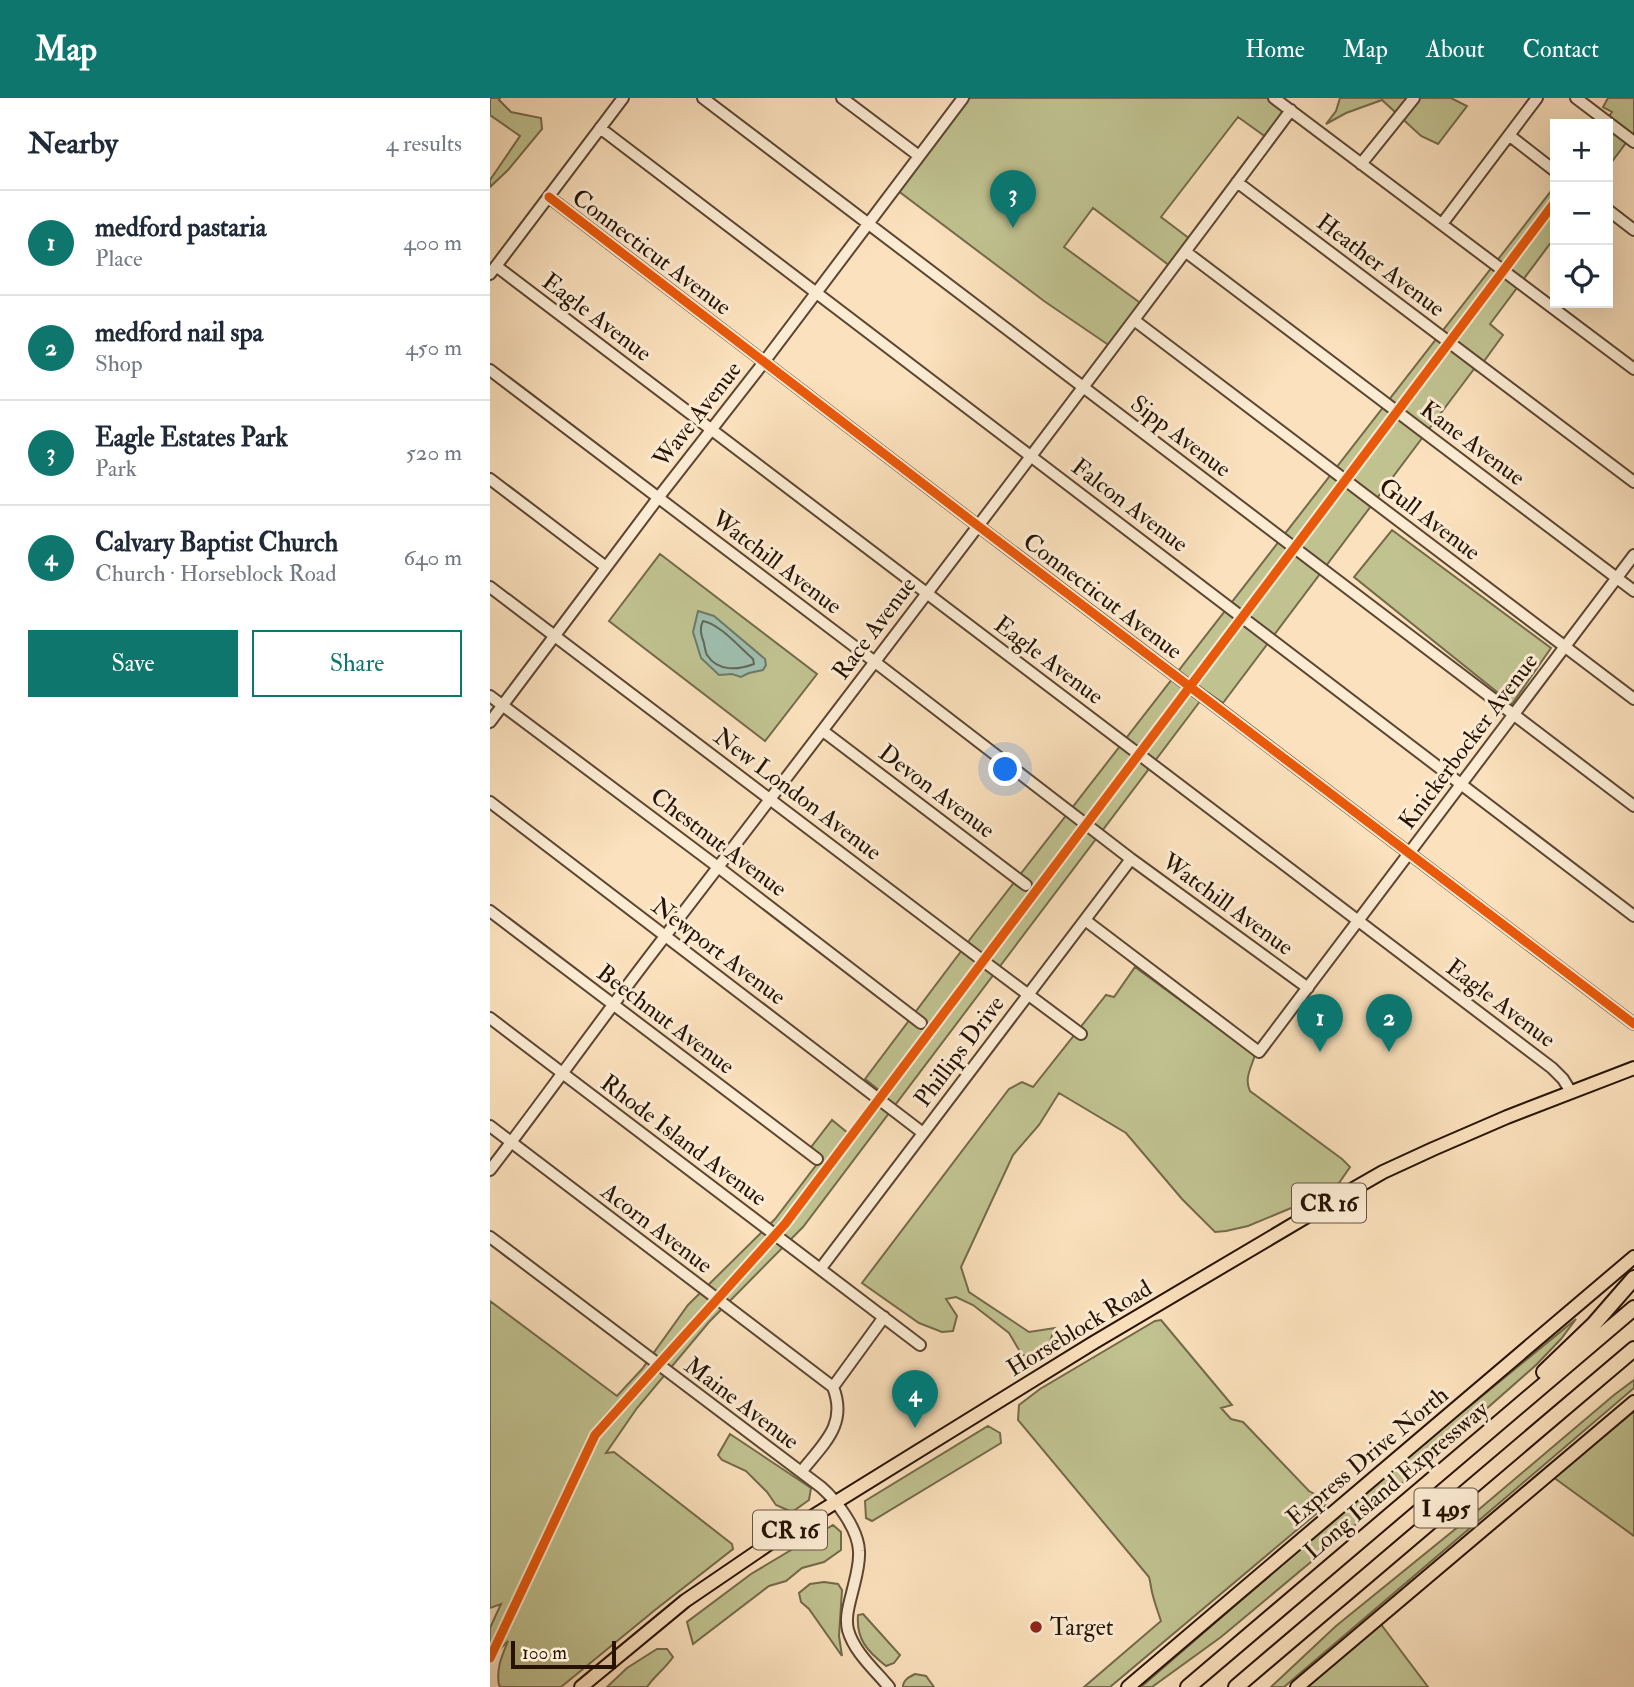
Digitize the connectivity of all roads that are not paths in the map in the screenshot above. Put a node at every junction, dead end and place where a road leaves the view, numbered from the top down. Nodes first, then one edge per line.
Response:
1 (623, 98) edge
2 (703, 98) edge
3 (842, 98) edge
4 (963, 98) edge
5 (1274, 98) edge
6 (1415, 98) edge
7 (1537, 98) edge
8 (1576, 98) edge
9 (1291, 110) junction
10 (600, 128) junction
11 (1510, 136) junction
12 (1634, 142) edge
13 (919, 156) junction
14 (1360, 164) junction
15 (1550, 167) edge
16 (1237, 182) junction
17 (549, 197) junction
18 (1613, 214) edge
19 (868, 224) junction
20 (1442, 224) junction
21 (1634, 230) edge
22 (1186, 252) junction
23 (493, 270) edge
24 (816, 294) junction
25 (1134, 320) junction
26 (764, 362) junction
27 (1634, 369) edge
28 (490, 370) edge
29 (1083, 388) junction
30 (712, 431) junction
31 (1031, 457) junction
32 (490, 478) edge
33 (1634, 482) edge
34 (658, 498) junction
35 (978, 526) junction
36 (1634, 555) edge
37 (606, 567) junction
38 (1617, 578) junction
39 (490, 587) edge
40 (1634, 591) edge
41 (926, 593) junction
42 (555, 636) junction
43 (1564, 647) junction
44 (875, 662) junction
45 (490, 696) edge
46 (1634, 699) edge
47 (503, 705) junction
48 (1514, 715) junction
49 (490, 722) edge
50 (823, 731) junction
51 (1461, 783) junction
52 (770, 799) junction
53 (490, 802) edge
54 (1634, 806) edge
55 (1409, 852) junction
56 (1131, 859) junction
57 (718, 867) junction
58 (1026, 885) dead end
59 (490, 911) edge
60 (1634, 916) edge
61 (1085, 920) junction
62 (1359, 920) junction
63 (665, 936) junction
64 (1308, 988) junction
65 (1028, 995) junction
66 (613, 1004) junction
67 (490, 1018) edge
68 (921, 1023) dead end
69 (1634, 1024) edge
70 (1081, 1034) dead end
71 (1634, 1068) edge
72 (562, 1074) junction
73 (1571, 1093) junction
74 (490, 1126) edge
75 (923, 1133) junction
76 (511, 1142) junction
77 (817, 1159) dead end
78 (490, 1170) edge
79 (490, 1237) edge
80 (1634, 1257) edge
81 (821, 1268) junction
82 (1634, 1278) edge
83 (1634, 1308) edge
84 (884, 1317) junction
85 (920, 1345) dead end
86 (1634, 1349) edge
87 (1634, 1354) edge
88 (1594, 1382) junction
89 (833, 1387) junction
90 (1634, 1402) edge
91 (1446, 1468) junction
92 (801, 1472) junction
93 (836, 1501) junction
94 (581, 1687) edge
95 (889, 1687) edge
96 (1128, 1687) edge
97 (1188, 1687) edge
98 (1236, 1687) edge
99 (1297, 1687) edge

1 - 10 street
2 - 19 street, Sipp Avenue
3 - 13 street
4 - 13 street, Wave Avenue
5 - 9 street
6 - 14 street
7 - 11 street
8 - 12 street
9 - 14 street
9 - 16 street, Race Avenue
10 - 17 street
10 - 24 street, Falcon Avenue
11 - 15 street
11 - 20 street
13 - 19 street, Wave Avenue
14 - 20 street
16 - 22 street, Race Avenue
16 - 33 street, Heather Avenue
17 - 23 street
17 - 26 street, Connecticut Avenue
18 - 21 street
19 - 24 street, Wave Avenue
19 - 29 street, Sipp Avenue
20 - 27 street
22 - 25 street, Race Avenue
22 - 38 street, Kane Avenue
23 - 30 street, Eagle Avenue
24 - 26 street, Wave Avenue
24 - 31 street, Falcon Avenue
25 - 29 street, Race Avenue
25 - 43 street, Gull Avenue
26 - 30 street, Wave Avenue
26 - 35 street, Connecticut Avenue
28 - 34 street, Watchill Avenue
29 - 31 street, Race Avenue
29 - 48 street, Sipp Avenue
30 - 34 street, Wave Avenue
30 - 41 street, Eagle Avenue
31 - 35 street, Race Avenue
31 - 51 street, Falcon Avenue
32 - 37 street
34 - 37 street, Wave Avenue
34 - 44 street, Watchill Avenue
35 - 41 street, Race Avenue
35 - 55 street, Connecticut Avenue
36 - 38 street, Knickerbocker Avenue
37 - 42 street, Wave Avenue
38 - 40 street, Kane Avenue
38 - 43 street, Knickerbocker Avenue
39 - 42 street, New London Avenue
41 - 44 street, Race Avenue
41 - 62 street, Eagle Avenue
42 - 47 street, Wave Avenue
42 - 52 street, New London Avenue
43 - 46 street, Gull Avenue
43 - 48 street, Knickerbocker Avenue
44 - 50 street, Race Avenue
44 - 56 street, Watchill Avenue
45 - 47 street, Chestnut Avenue
47 - 49 street, Wave Avenue
47 - 57 street, Chestnut Avenue
48 - 51 street, Knickerbocker Avenue
48 - 54 street, Sipp Avenue
50 - 52 street, Race Avenue
50 - 58 street, Devon Avenue
51 - 55 street, Knickerbocker Avenue
51 - 60 street, Falcon Avenue
52 - 57 street, Race Avenue
52 - 65 street, New London Avenue
53 - 63 street, Newport Avenue
55 - 62 street, Knickerbocker Avenue
55 - 69 street, Connecticut Avenue
56 - 61 street, Phillips Drive
56 - 64 street, Watchill Avenue
57 - 63 street, Race Avenue
57 - 68 street, Chestnut Avenue
59 - 66 street, Beechnut Avenue
61 - 64 street, Knickerbocker Avenue
61 - 65 street, Phillips Drive
62 - 64 street, Knickerbocker Avenue
62 - 73 street, Eagle Avenue
63 - 66 street, Race Avenue
63 - 75 street, Newport Avenue
65 - 70 street, New London Avenue
65 - 75 street, Phillips Drive
66 - 72 street, Race Avenue
66 - 77 street, Beechnut Avenue
67 - 72 street, Rhode Island Avenue
71 - 73 main road, Horseblock Road / CR 16
72 - 76 street, Race Avenue
72 - 81 street, Rhode Island Avenue
73 - 93 main road, Horseblock Road / CR 16
74 - 76 street, Acorn Avenue
75 - 81 street, Phillips Drive
76 - 78 street, Race Avenue
76 - 89 street, Acorn Avenue
79 - 92 street, Maine Avenue
80 - 96 main road, Express Drive North
81 - 84 street, Rhode Island Avenue
82 - 91 highway
83 - 91 highway, Long Island Expressway / I 495
84 - 85 street, Rhode Island Avenue
84 - 89 street
86 - 88 highway, I 495
87 - 88 highway
88 - 98 highway, I 495
89 - 92 street
90 - 99 main road
91 - 97 highway, Long Island Expressway / I 495
92 - 93 street, Maine Avenue
93 - 94 main road, Horseblock Road / CR 16
93 - 95 street, Maine Avenue

